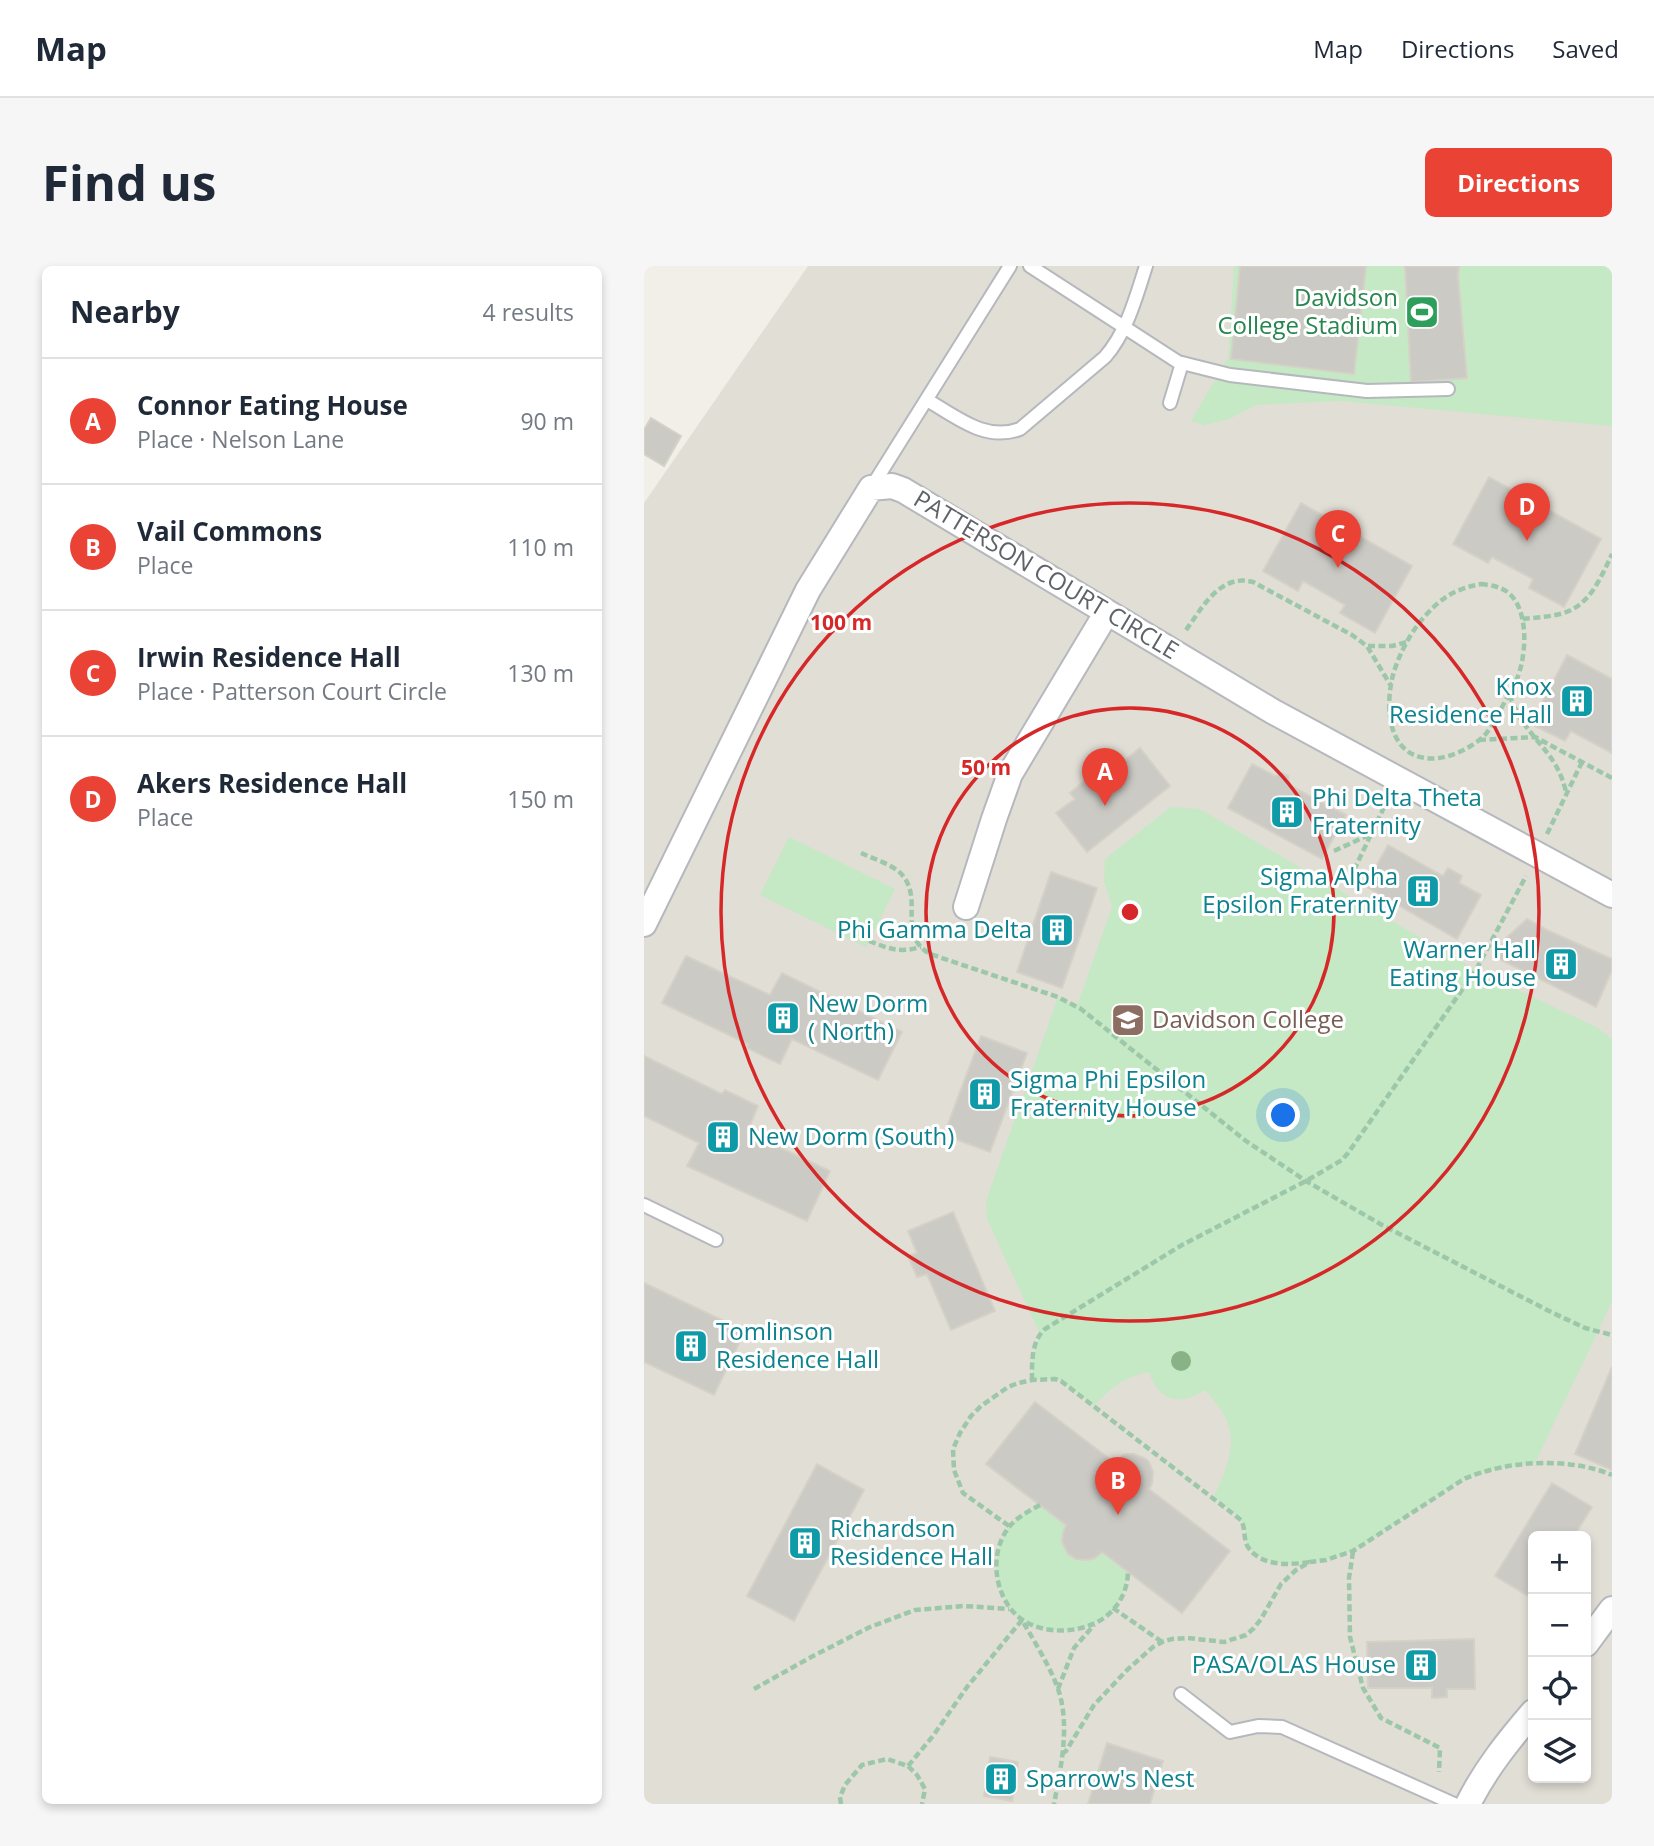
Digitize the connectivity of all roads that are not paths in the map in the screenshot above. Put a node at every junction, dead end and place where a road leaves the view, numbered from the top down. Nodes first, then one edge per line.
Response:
1 (1010, 266) edge
2 (1030, 266) edge
3 (1146, 266) edge
4 (1123, 327) junction
5 (1182, 363) junction
6 (1448, 389) dead end
7 (927, 400) junction
8 (1170, 403) dead end
9 (871, 488) junction
10 (1107, 612) junction
11 (1612, 895) edge
12 (966, 907) dead end
13 (644, 924) edge
14 (644, 1205) edge
15 (716, 1240) dead end
16 (1612, 1609) edge
17 (1591, 1637) edge
18 (1181, 1694) dead end
19 (1528, 1718) edge
20 (1454, 1804) edge
21 (1468, 1804) edge

1 - 7 lane
2 - 4 lane
3 - 4 lane
4 - 5 lane
4 - 7 lane
5 - 6 lane
5 - 8 lane
7 - 9 lane
9 - 10 street, PATTERSON COURT CIRCLE
9 - 13 street
10 - 11 street, PATTERSON COURT CIRCLE
10 - 12 street
14 - 15 lane
16 - 17 street
18 - 20 lane
19 - 21 street

